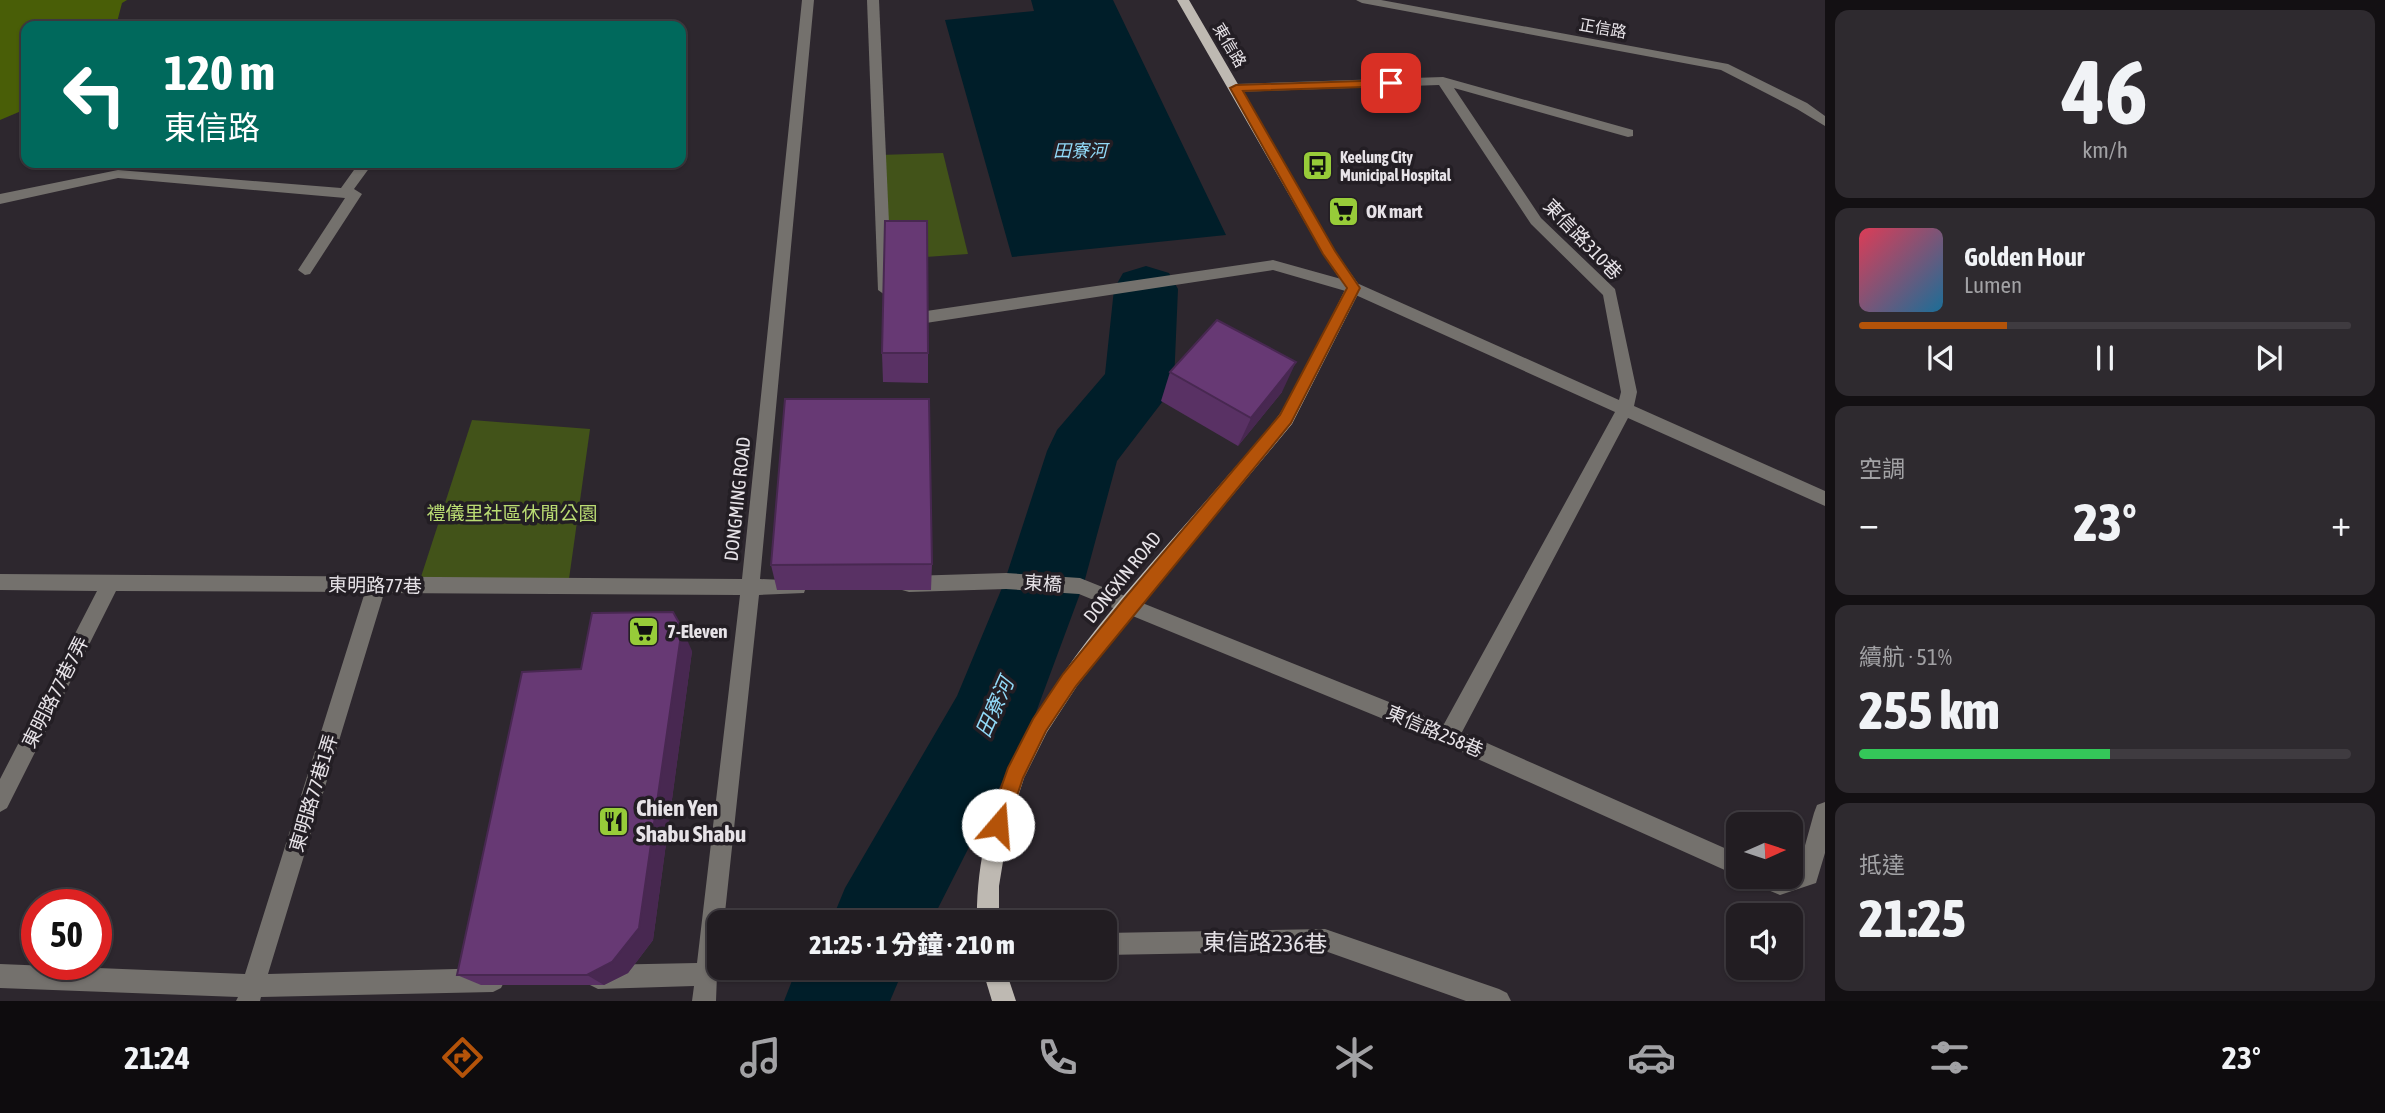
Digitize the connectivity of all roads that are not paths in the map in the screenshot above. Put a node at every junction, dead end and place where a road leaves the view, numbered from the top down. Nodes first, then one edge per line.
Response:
1 (808, 0) edge
2 (873, 0) edge
3 (1183, 0) edge
4 (1362, 0) edge
5 (1443, 81) junction
6 (1236, 88) junction
7 (1825, 121) edge
8 (1628, 133) dead end
9 (362, 168) edge
10 (345, 192) junction
11 (0, 199) edge
12 (305, 270) dead end
13 (1354, 288) junction
14 (885, 300) edge
15 (886, 323) edge
16 (1625, 408) junction
17 (1825, 499) edge
18 (0, 582) edge
19 (111, 582) junction
20 (885, 584) edge
21 (377, 585) junction
22 (817, 586) edge
23 (750, 588) junction
24 (1130, 604) junction
25 (1449, 736) junction
26 (0, 802) edge
27 (1825, 813) edge
28 (1726, 860) edge
29 (1803, 877) edge
30 (988, 910) edge
31 (1117, 944) edge
32 (706, 974) junction
33 (0, 976) edge
34 (569, 978) edge
35 (514, 979) edge
36 (998, 980) edge
37 (250, 994) edge
38 (704, 1001) edge
39 (1004, 1001) edge
40 (1499, 1001) edge

1 - 23 street, DONGMING ROAD
2 - 14 street
3 - 6 main road, 東信路
4 - 7 street, 正信路
5 - 6 street
5 - 8 street
5 - 16 street, 東信路310巷
6 - 13 main road, 東信路
9 - 10 street
10 - 11 street
10 - 12 street
13 - 15 street
13 - 16 street
13 - 24 main road, DONGXIN ROAD
16 - 17 street
16 - 25 street, 東信路310巷
18 - 19 street, 東明路77巷
19 - 21 street, 東明路77巷
19 - 26 street, 東明路77巷7弄
20 - 24 street, 東橋
21 - 23 street, 東明路77巷
21 - 37 street, 東明路77巷1弄
22 - 23 street, 東明路77巷
23 - 32 street, DONGMING ROAD
24 - 25 street, 東信路258巷
24 - 30 main road, DONGXIN ROAD
25 - 28 street, 東信路258巷
27 - 29 street
31 - 40 street, 東信路236巷
32 - 34 street
32 - 38 street, DONGMING ROAD
33 - 37 street
35 - 37 street
36 - 39 main road

